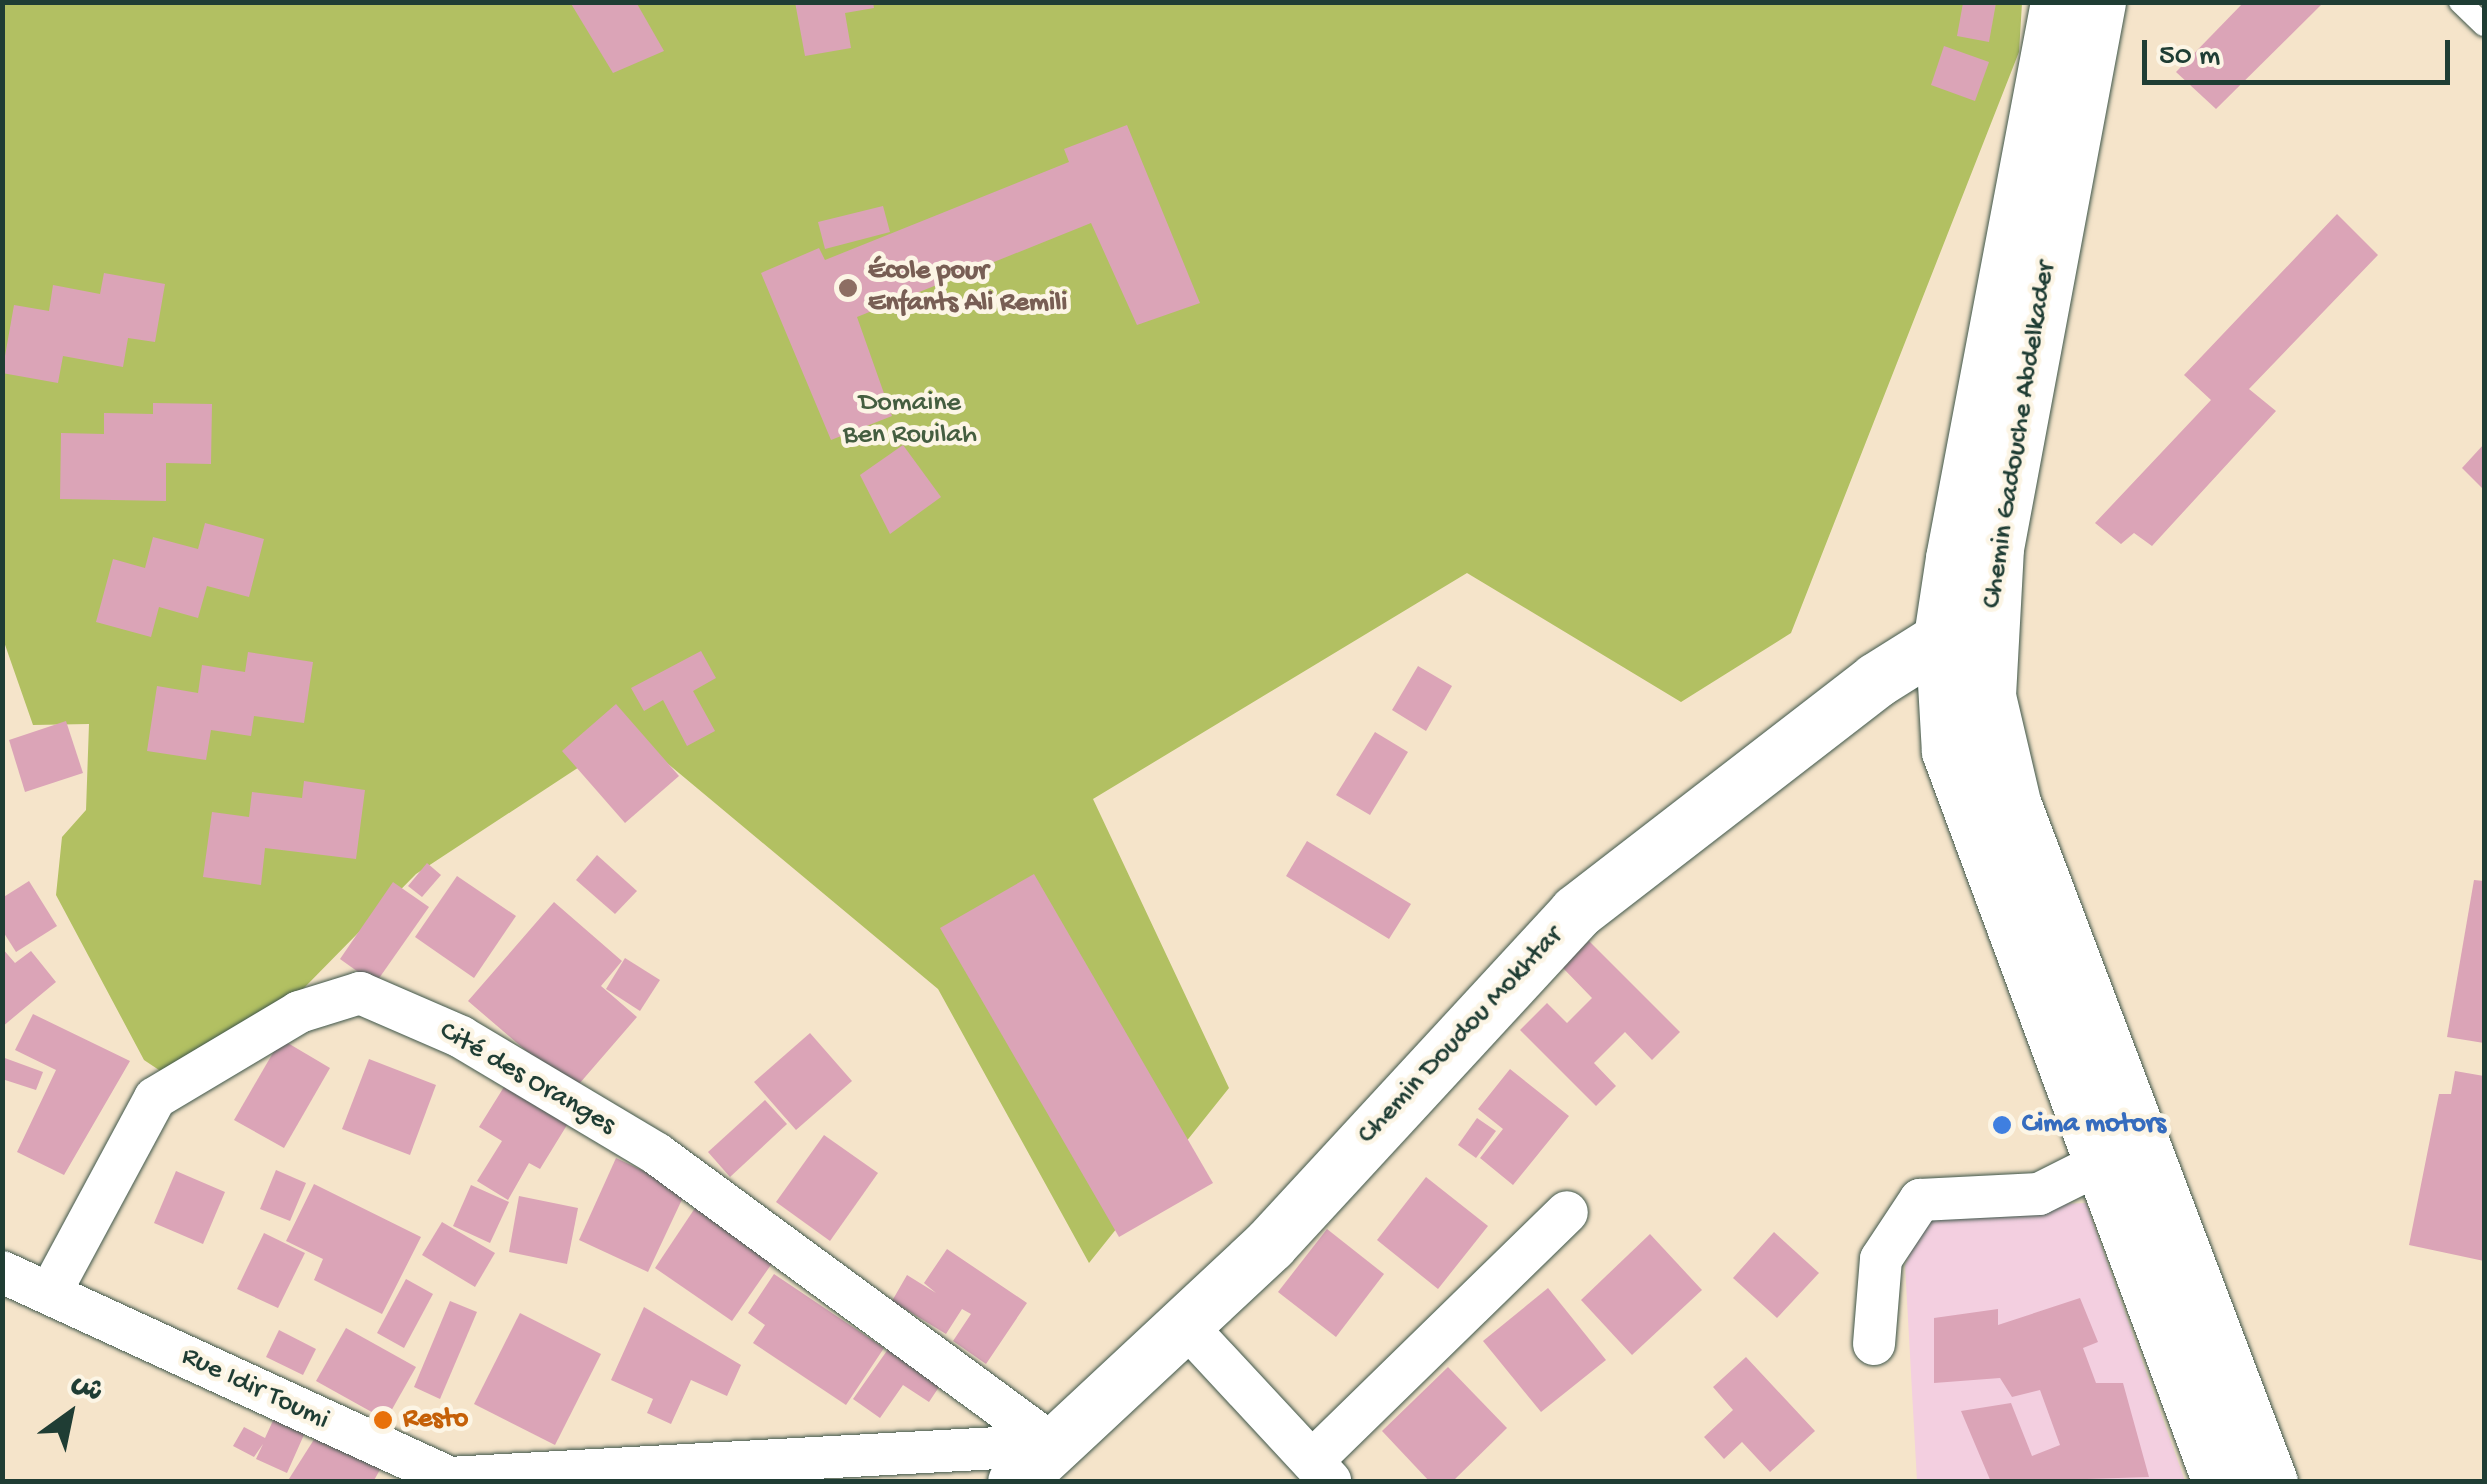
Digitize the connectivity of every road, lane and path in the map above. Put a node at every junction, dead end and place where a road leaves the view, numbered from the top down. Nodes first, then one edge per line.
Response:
1 (2058, 2) edge
2 (2098, 2) edge
3 (2460, 2) edge
4 (2484, 24) edge
5 (1991, 599) junction
6 (1942, 631) junction
7 (1988, 668) junction
8 (2101, 1163) junction
9 (1567, 1212) dead end
10 (2, 1272) edge
11 (50, 1294) junction
12 (1188, 1328) junction
13 (1874, 1344) dead end
14 (1054, 1444) junction
15 (1321, 1471) edge
16 (448, 1480) edge
17 (1015, 1482) edge
18 (2220, 1482) edge
19 (2270, 1482) edge

1 - 6 main road, Chemin Gadouche Abdelkader
2 - 5 main road, Chemin Gadouche Abdelkader
3 - 4 lane
5 - 6 main road, Chemin Doudou Mokhtar
5 - 7 main road, Chemin Gadouche Abdelkader
6 - 7 main road
6 - 8 main road, Chemin Gadouche Abdelkader
6 - 12 main road, Chemin Doudou Mokhtar
7 - 19 main road, Chemin Gadouche Abdelkader
8 - 13 street
8 - 18 main road, Chemin Gadouche Abdelkader
9 - 15 street
10 - 11 street, Rue Idir Toumi
11 - 14 street, Cité des Oranges
11 - 16 street, Rue Idir Toumi
12 - 14 main road, Chemin Doudou Mokhtar
12 - 15 street
14 - 16 street, Rue Idir Toumi
14 - 17 main road, Chemin Doudou Mokhtar

